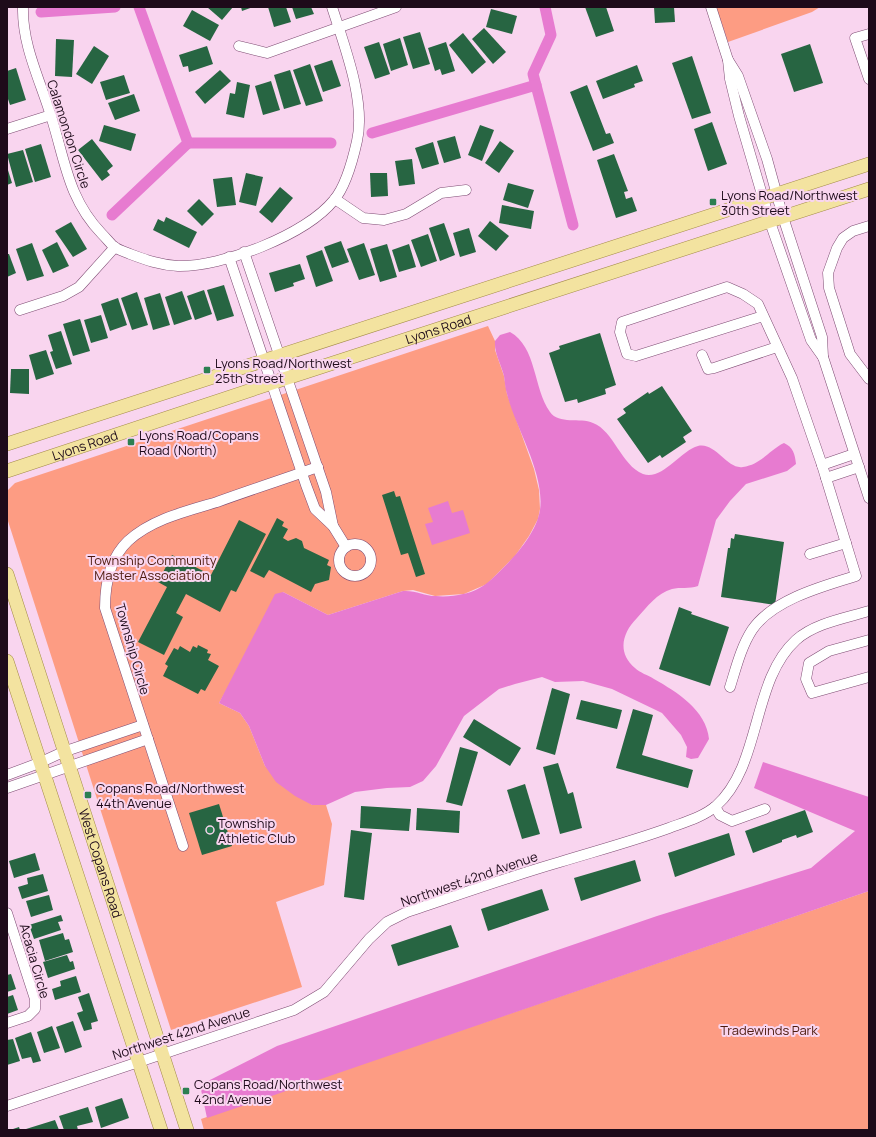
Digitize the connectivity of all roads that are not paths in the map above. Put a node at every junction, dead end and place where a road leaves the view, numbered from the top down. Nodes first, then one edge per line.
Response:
1 (22, 7) edge
2 (332, 7) edge
3 (396, 7) edge
4 (711, 7) edge
5 (339, 28) junction
6 (869, 34) edge
7 (239, 46) dead end
8 (728, 60) junction
9 (869, 79) edge
10 (51, 115) junction
11 (7, 129) edge
12 (869, 164) edge
13 (869, 189) edge
14 (466, 190) dead end
15 (776, 194) junction
16 (763, 198) junction
17 (335, 199) junction
18 (783, 217) junction
19 (770, 222) junction
20 (869, 226) edge
21 (115, 247) junction
22 (244, 252) junction
23 (229, 257) junction
24 (20, 310) dead end
25 (763, 316) junction
26 (777, 347) junction
27 (279, 355) junction
28 (702, 355) dead end
29 (823, 358) junction
30 (264, 361) junction
31 (287, 378) junction
32 (869, 379) edge
33 (272, 383) junction
34 (7, 444) edge
35 (854, 454) junction
36 (822, 465) junction
37 (858, 467) junction
38 (318, 468) junction
39 (7, 471) edge
40 (301, 473) junction
41 (826, 478) junction
42 (869, 498) edge
43 (333, 526) junction
44 (846, 542) junction
45 (346, 547) dead end
46 (810, 554) dead end
47 (7, 574) edge
48 (869, 611) edge
49 (869, 640) edge
50 (7, 661) edge
51 (869, 677) edge
52 (730, 687) dead end
53 (143, 725) junction
54 (148, 739) junction
55 (64, 752) junction
56 (39, 763) junction
57 (68, 766) junction
58 (7, 775) edge
59 (43, 776) junction
60 (7, 788) edge
61 (715, 807) junction
62 (765, 809) dead end
63 (183, 846) dead end
64 (7, 912) edge
65 (7, 1023) edge
66 (162, 1053) junction
67 (137, 1061) junction
68 (7, 1106) edge
69 (161, 1130) edge
70 (187, 1130) edge

1 - 10 street, Calamondon Circle
2 - 5 street, Calamondon Circle
3 - 5 street
4 - 8 street
5 - 7 street
5 - 17 street, Calamondon Circle
6 - 9 street
8 - 15 street
8 - 16 street
10 - 11 street
10 - 21 street, Calamondon Circle
12 - 15 main road, Lyons Road
13 - 18 main road, Lyons Road
14 - 17 street
15 - 16 main road, Lyons Road
15 - 18 street
16 - 19 street
16 - 27 main road, Lyons Road
17 - 22 street, Calamondon Circle
18 - 19 main road, Lyons Road
18 - 29 street
19 - 29 street
19 - 31 main road, Lyons Road
20 - 32 street
21 - 23 street, Calamondon Circle
21 - 24 street
22 - 23 street, Calamondon Circle
22 - 27 street
23 - 30 street
25 - 25 street
25 - 26 street
26 - 28 street
26 - 36 street
27 - 30 main road, Lyons Road
27 - 31 street
29 - 35 street
30 - 33 street
30 - 34 main road, Lyons Road
31 - 33 main road, Lyons Road
31 - 38 street
33 - 39 main road, Lyons Road
33 - 40 street
35 - 36 street
35 - 37 street
36 - 41 street
37 - 41 street
37 - 42 street
38 - 40 street, Township Circle
38 - 43 street
40 - 43 street
40 - 53 street, Township Circle
41 - 44 street
43 - 45 street
44 - 46 street
44 - 52 street
47 - 55 main road, West Copans Road
48 - 61 street, Northwest 42nd Avenue
49 - 51 street
50 - 56 main road, West Copans Road
53 - 54 street, Township Circle
53 - 55 street
54 - 57 street
54 - 63 street, Township Circle
55 - 56 street
55 - 57 main road, West Copans Road
56 - 58 street
56 - 59 main road, West Copans Road
57 - 59 street
57 - 66 main road, West Copans Road
59 - 60 street
59 - 67 main road, West Copans Road
61 - 62 street
61 - 66 street, Northwest 42nd Avenue
64 - 65 street, Acacia Circle
66 - 67 street, Northwest 42nd Avenue
66 - 70 main road, West Copans Road
67 - 68 street, Northwest 42nd Avenue
67 - 69 main road, West Copans Road

